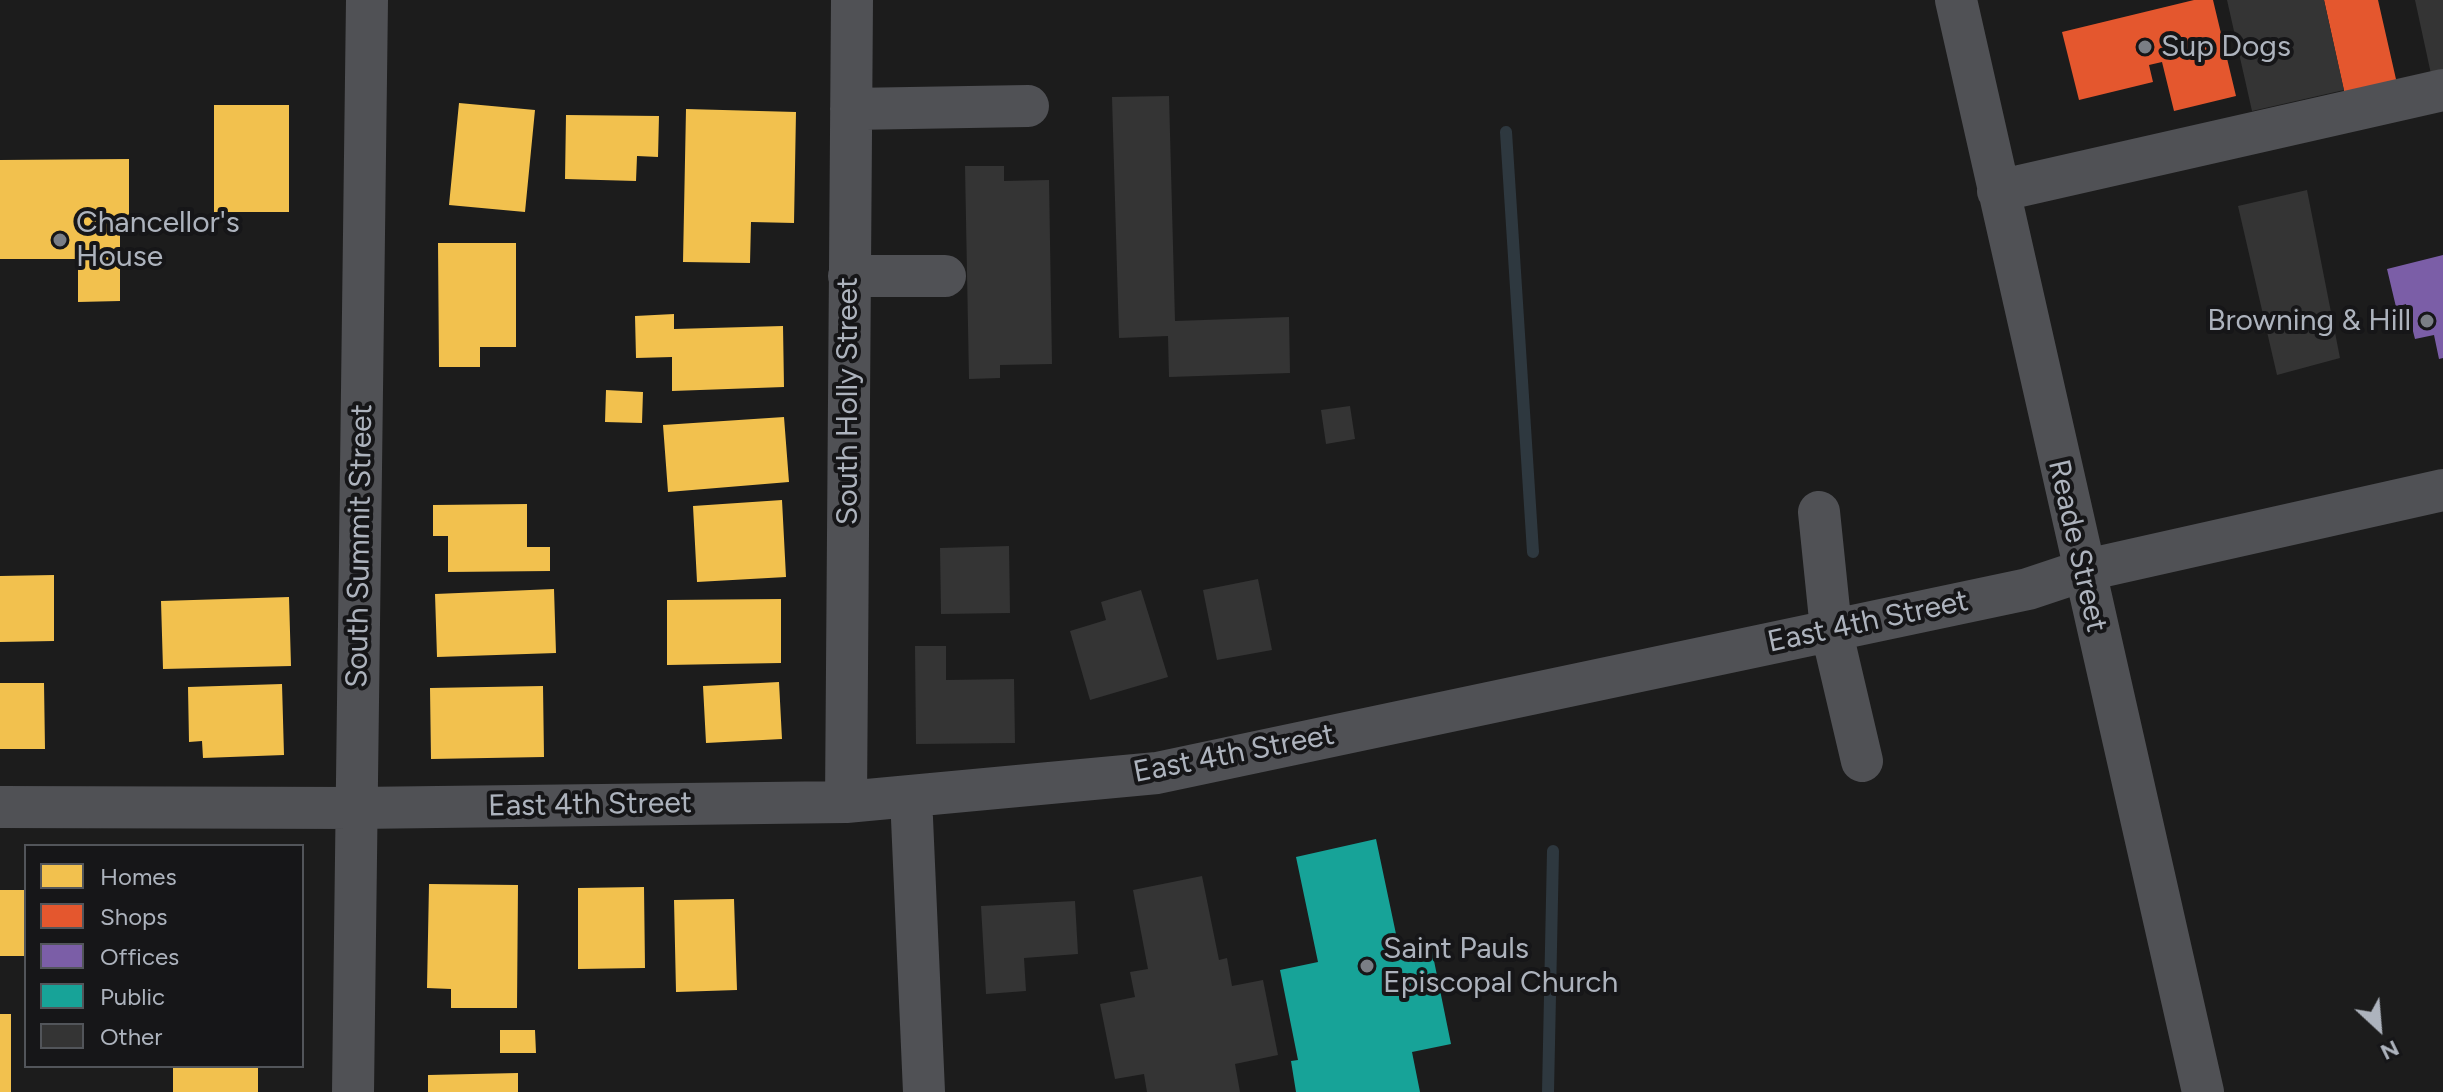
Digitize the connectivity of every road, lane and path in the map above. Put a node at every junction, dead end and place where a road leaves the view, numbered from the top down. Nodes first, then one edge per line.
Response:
1 (367, 0) edge
2 (852, 0) edge
3 (1956, 0) edge
4 (2443, 90) edge
5 (1028, 106) dead end
6 (851, 109) junction
7 (1998, 191) junction
8 (849, 276) junction
9 (945, 276) dead end
10 (2443, 490) edge
11 (1819, 512) dead end
12 (2082, 571) junction
13 (1831, 629) junction
14 (1862, 761) dead end
15 (911, 796) junction
16 (846, 802) junction
17 (0, 807) edge
18 (356, 808) junction
19 (353, 1092) edge
20 (924, 1092) edge
21 (2203, 1092) edge

1 - 18 street, South Summit Street
2 - 6 street, South Holly Street
3 - 7 street, Reade Street
4 - 7 street
5 - 6 street
6 - 8 street, South Holly Street
7 - 12 street, Reade Street
8 - 9 street
8 - 16 street, South Holly Street
10 - 12 street, East 4th Street
11 - 13 street
12 - 13 street, East 4th Street
12 - 21 street, Reade Street
13 - 14 street
13 - 15 street, East 4th Street
15 - 16 street, East 4th Street
15 - 20 street
16 - 18 street, East 4th Street
17 - 18 street, East 4th Street
18 - 19 street, South Summit Street

